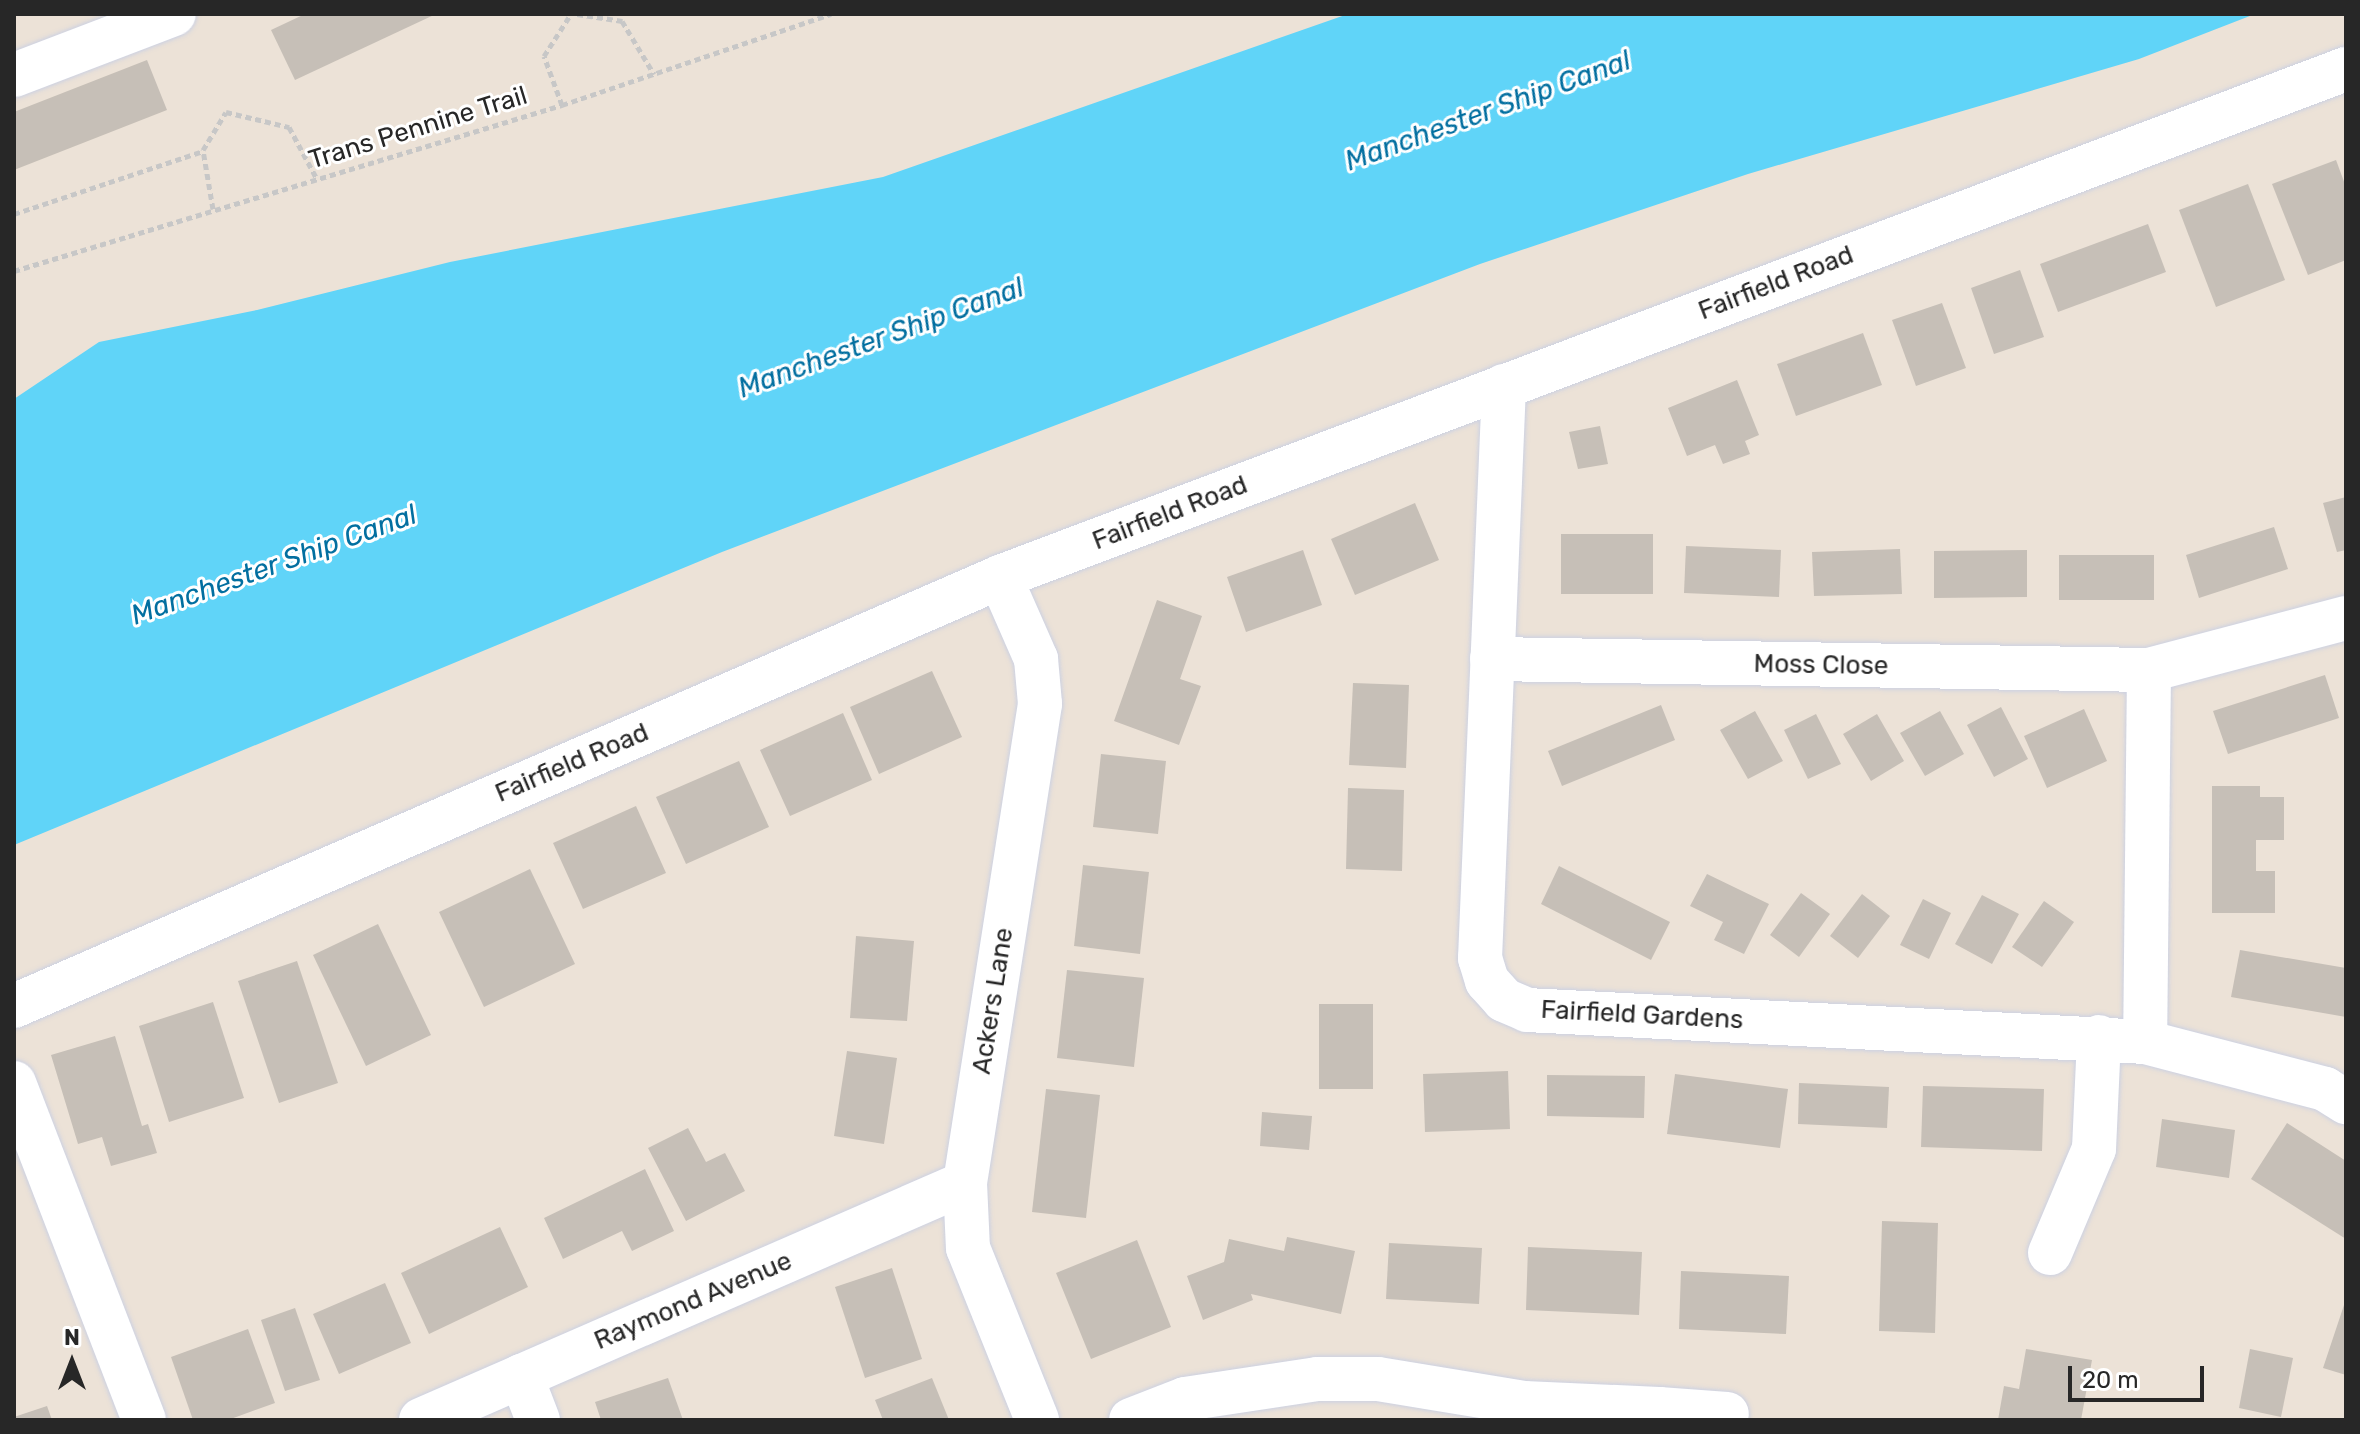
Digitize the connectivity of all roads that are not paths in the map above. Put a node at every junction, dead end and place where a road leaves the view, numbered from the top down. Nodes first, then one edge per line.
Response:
1 (174, 14) edge
2 (2346, 69) edge
3 (14, 75) edge
4 (1504, 386) junction
5 (1000, 577) junction
6 (2346, 618) edge
7 (1492, 659) junction
8 (2149, 670) junction
9 (14, 1006) edge
10 (2099, 1037) junction
11 (2145, 1042) junction
12 (14, 1083) edge
13 (2346, 1102) edge
14 (965, 1183) junction
15 (2050, 1253) dead end
16 (521, 1376) junction
17 (1658, 1414) edge
18 (1727, 1414) dead end
19 (144, 1420) edge
20 (421, 1420) edge
21 (538, 1420) edge
22 (1037, 1420) edge
23 (1131, 1420) edge

1 - 3 street
2 - 4 street, Fairfield Road
4 - 5 street, Fairfield Road
4 - 7 street, Fairfield Gardens
5 - 9 street, Fairfield Road
5 - 14 street, Ackers Lane
6 - 8 street, Moss Close
7 - 8 street, Moss Close
7 - 10 street, Fairfield Gardens
8 - 11 street
10 - 11 street, Fairfield Gardens
10 - 15 street
11 - 13 street, Fairfield Gardens
12 - 19 street
14 - 16 street, Raymond Avenue
14 - 22 street, Ackers Lane
16 - 20 street, Raymond Avenue
16 - 21 street
17 - 18 street
17 - 23 street

